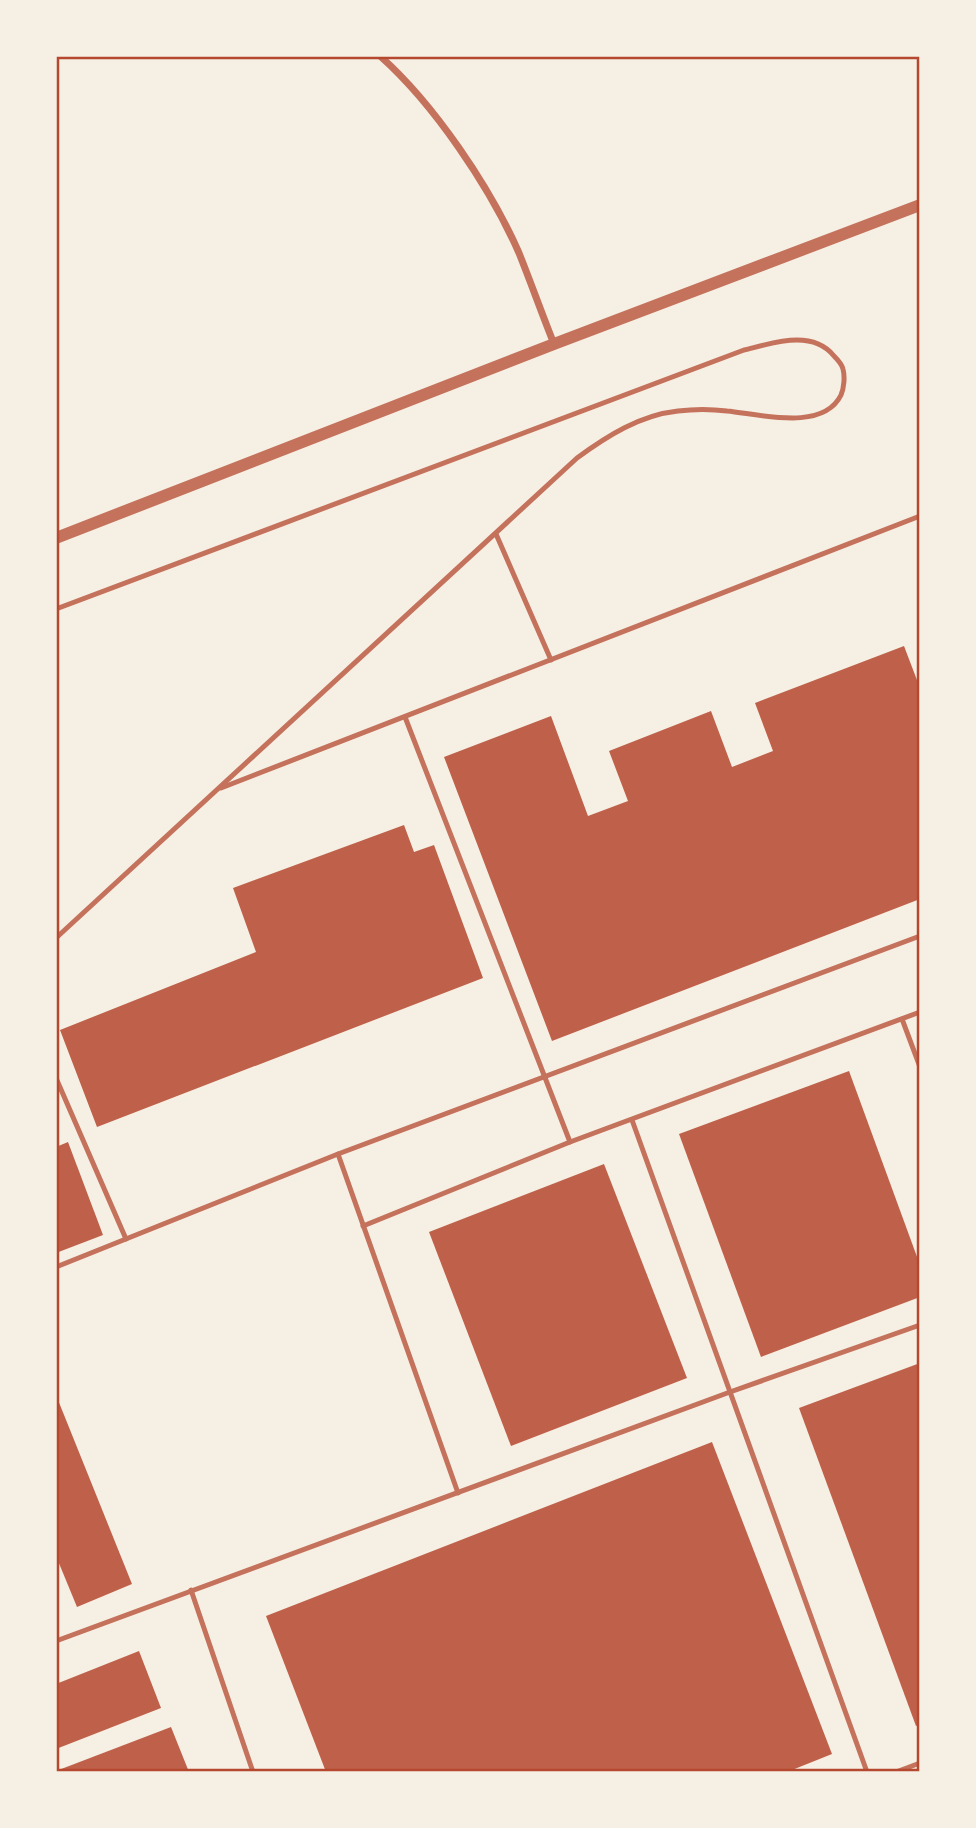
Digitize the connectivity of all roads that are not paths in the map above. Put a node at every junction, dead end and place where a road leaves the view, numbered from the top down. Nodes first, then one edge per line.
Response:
1 (380, 56) edge
2 (920, 205) edge
3 (554, 344) junction
4 (920, 516) edge
5 (496, 534) junction
6 (56, 538) edge
7 (56, 609) edge
8 (551, 660) junction
9 (405, 716) junction
10 (217, 789) junction
11 (920, 936) edge
12 (56, 938) edge
13 (920, 1012) edge
14 (902, 1019) junction
15 (920, 1067) edge
16 (546, 1076) junction
17 (56, 1078) edge
18 (632, 1120) junction
19 (570, 1142) junction
20 (338, 1154) junction
21 (363, 1226) junction
22 (126, 1239) junction
23 (56, 1267) edge
24 (920, 1325) edge
25 (730, 1392) junction
26 (458, 1493) junction
27 (191, 1590) junction
28 (56, 1641) edge
29 (920, 1763) edge
30 (253, 1772) edge
31 (867, 1772) edge
32 (896, 1772) edge

1 - 3 street
2 - 3 street
3 - 6 street
4 - 8 lane
5 - 7 lane
5 - 8 lane
5 - 10 lane
8 - 9 lane
9 - 10 lane
9 - 16 lane
10 - 12 lane
11 - 16 lane
13 - 14 lane
14 - 15 lane
14 - 18 lane
16 - 19 lane
16 - 20 lane
17 - 22 lane
18 - 19 lane
18 - 25 lane
19 - 21 lane
20 - 21 lane
20 - 22 lane
21 - 26 lane
22 - 23 lane
24 - 25 lane
25 - 26 lane
25 - 31 lane
26 - 27 lane
27 - 28 lane
27 - 30 lane
29 - 32 lane

